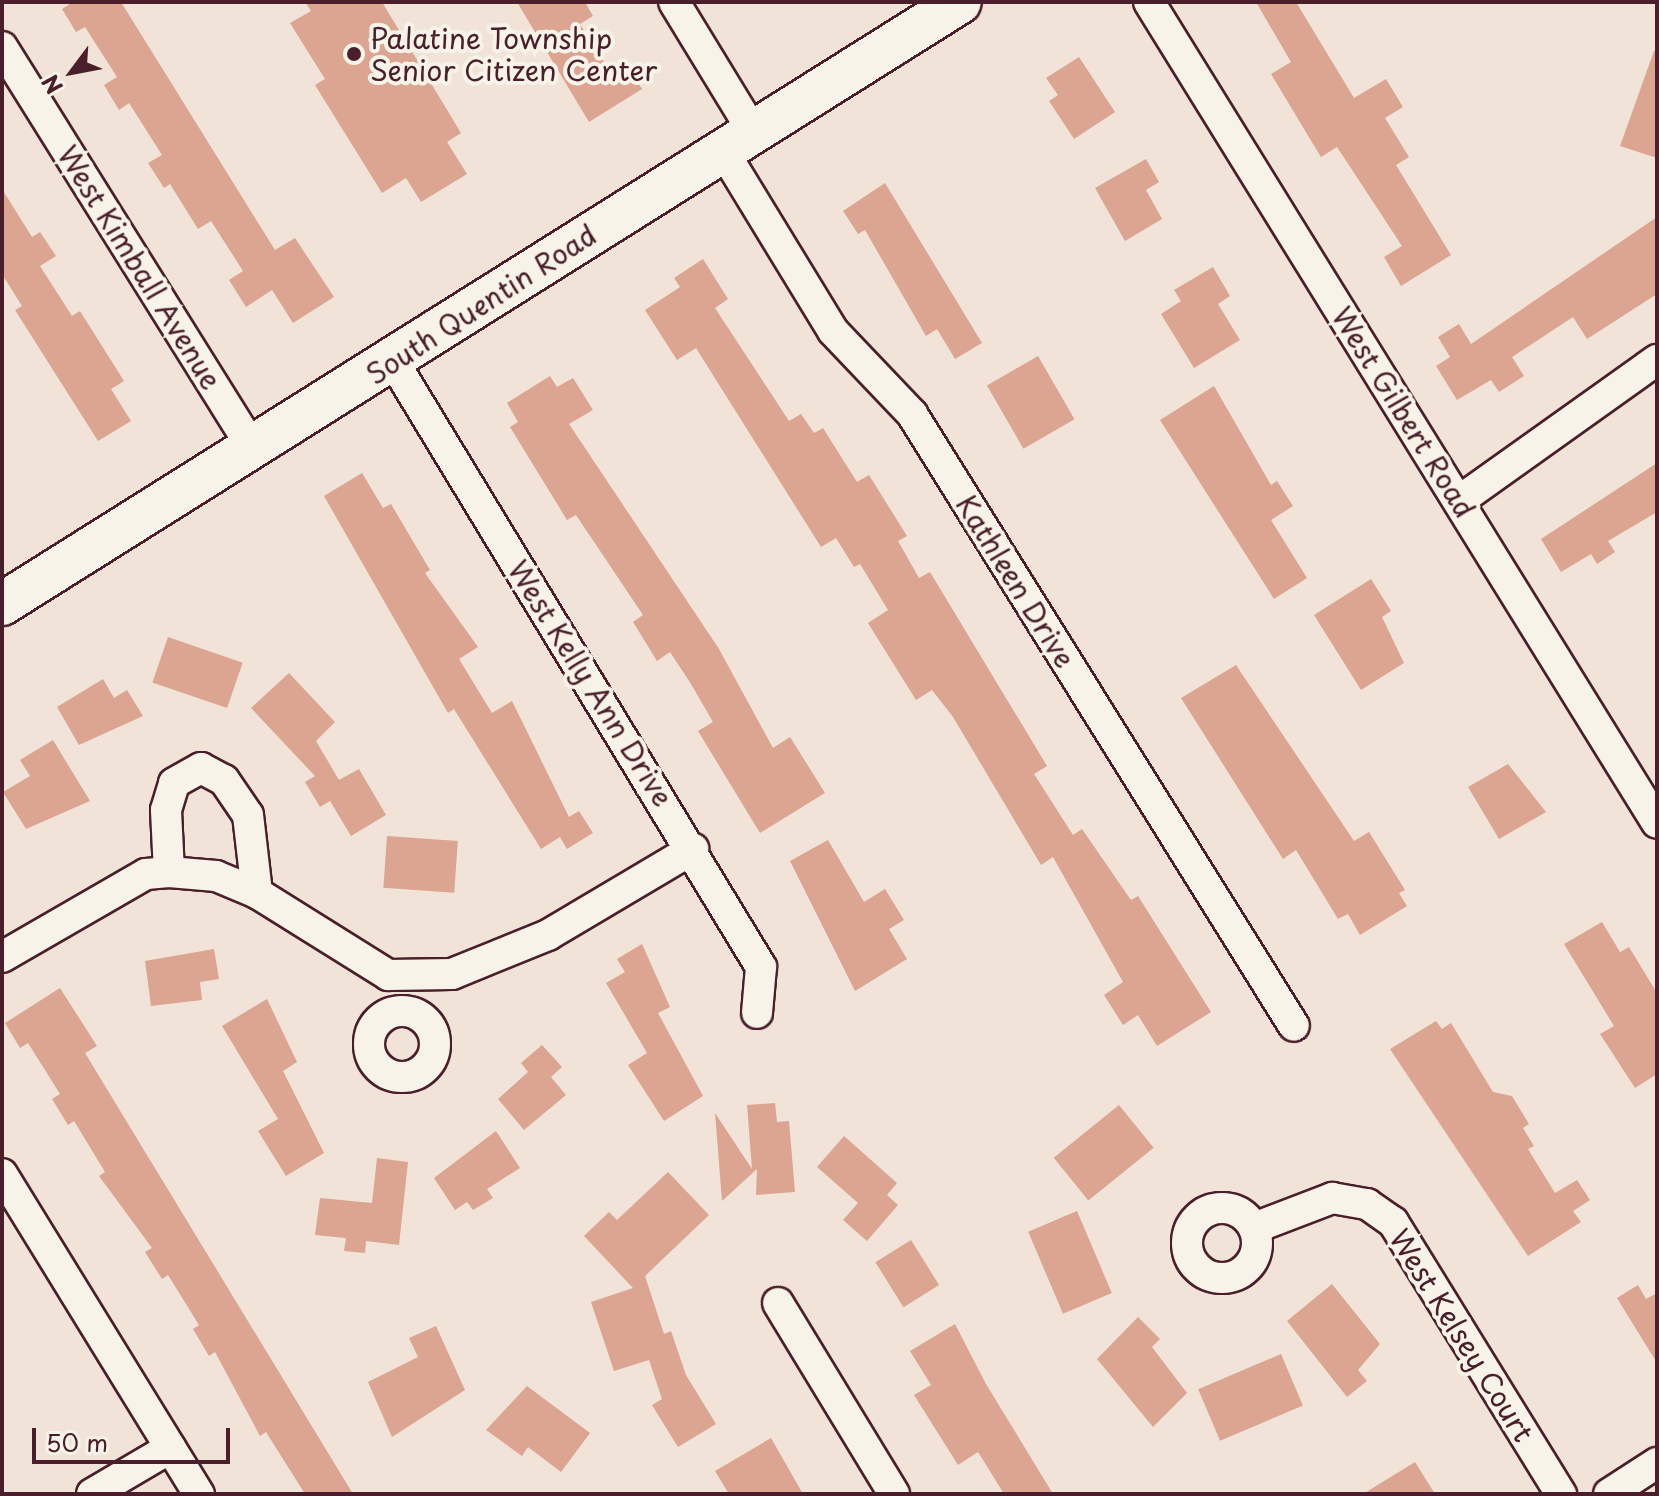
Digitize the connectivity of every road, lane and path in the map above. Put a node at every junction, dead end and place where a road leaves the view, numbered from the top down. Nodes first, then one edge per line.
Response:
1 (674, 2) edge
2 (960, 2) edge
3 (1149, 2) edge
4 (2, 47) edge
5 (737, 140) junction
6 (1657, 360) edge
7 (393, 361) junction
8 (252, 447) junction
9 (1459, 501) junction
10 (2, 604) edge
11 (1657, 823) edge
12 (693, 849) junction
13 (169, 872) junction
14 (257, 893) junction
15 (2, 957) edge
16 (412, 974) junction
17 (407, 1012) dead end
18 (757, 1013) dead end
19 (1294, 1026) dead end
20 (2, 1174) edge
21 (1254, 1228) dead end
22 (778, 1303) dead end
23 (170, 1448) junction
24 (1657, 1463) edge
25 (92, 1494) edge
26 (199, 1494) edge
27 (894, 1494) edge
28 (1561, 1494) edge
29 (1609, 1494) edge

1 - 5 street, Kathleen Drive
2 - 5 main road, South Quentin Road
3 - 9 street, West Gilbert Road
4 - 8 street, West Kimball Avenue
5 - 7 main road, South Quentin Road
5 - 19 street, Kathleen Drive
6 - 9 street
7 - 8 main road, South Quentin Road
7 - 12 street, West Kelly Ann Drive
8 - 10 main road, South Quentin Road
9 - 11 street, West Gilbert Road
12 - 16 street
12 - 18 street, West Kelly Ann Drive
13 - 14 street
13 - 14 street
13 - 15 street
14 - 16 street
16 - 17 street
20 - 23 street
21 - 28 street, West Kelsey Court
22 - 27 street
23 - 25 street
23 - 26 street
24 - 29 street

